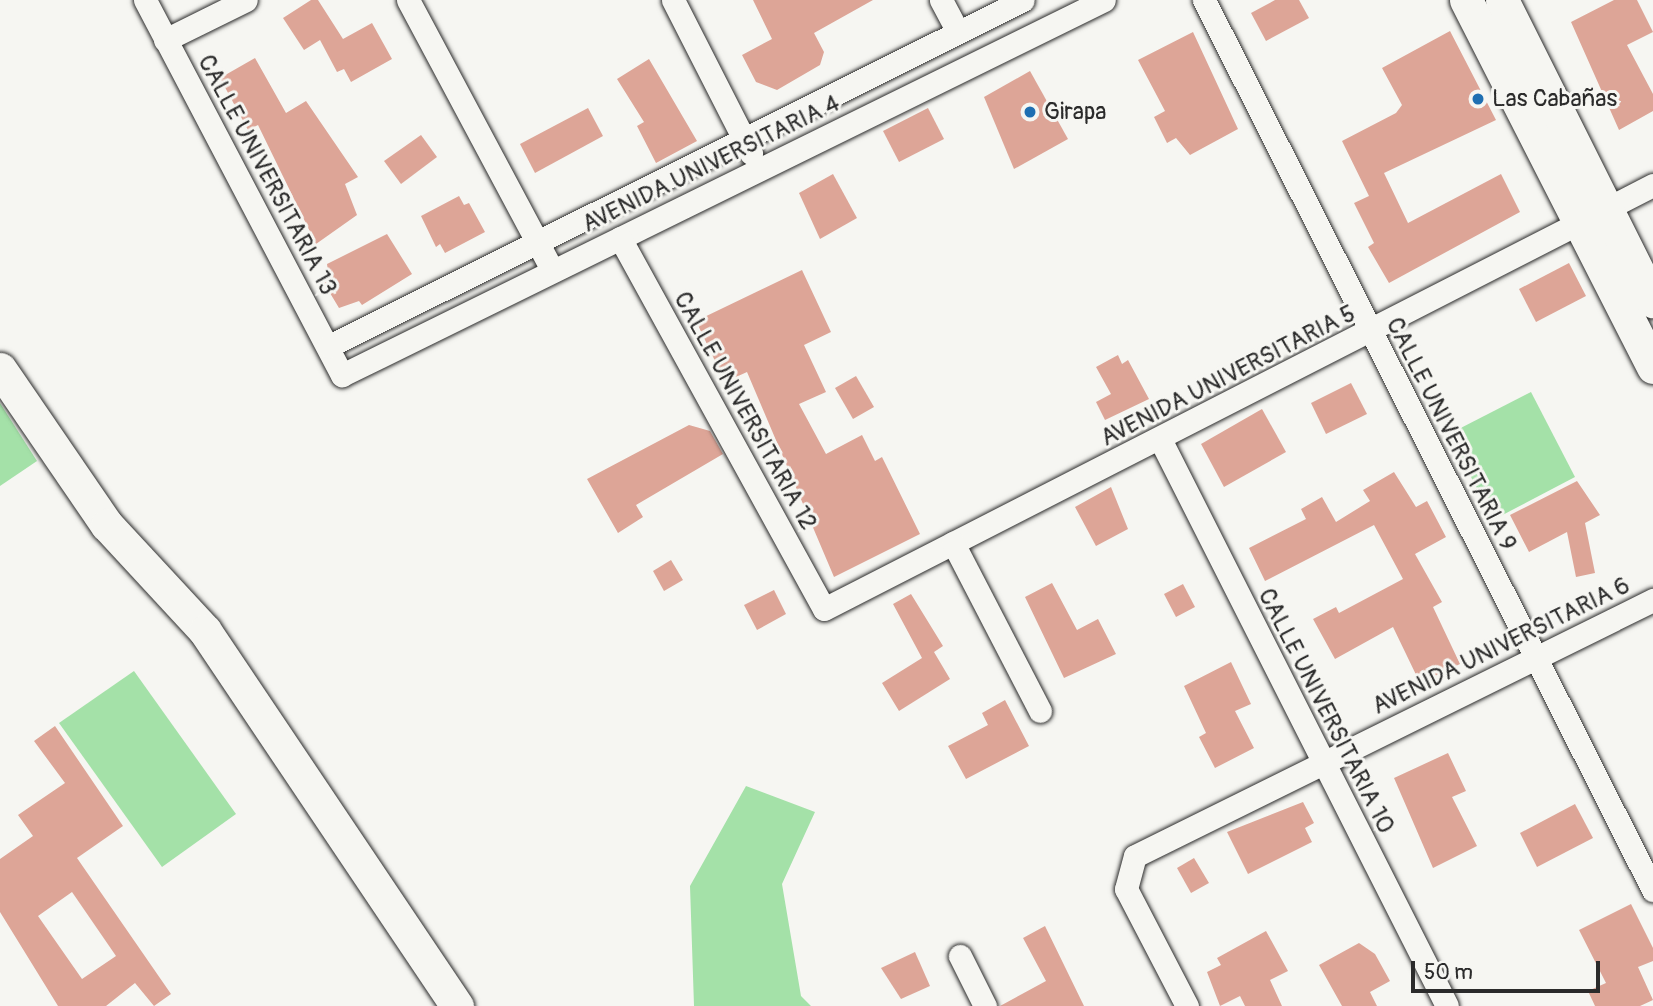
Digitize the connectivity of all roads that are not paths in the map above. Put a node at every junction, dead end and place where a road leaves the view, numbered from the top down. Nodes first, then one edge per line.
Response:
1 (145, 0) edge
2 (246, 0) edge
3 (408, 0) edge
4 (673, 0) edge
5 (941, 0) edge
6 (1023, 0) edge
7 (1104, 0) edge
8 (1204, 0) edge
9 (1466, 0) edge
10 (1502, 0) edge
11 (981, 20) junction
12 (958, 32) junction
13 (165, 40) junction
14 (997, 52) junction
15 (745, 141) junction
16 (760, 169) junction
17 (1653, 184) edge
18 (1593, 214) junction
19 (620, 238) junction
20 (537, 242) junction
21 (552, 271) junction
22 (1653, 301) edge
23 (1370, 334) junction
24 (328, 346) junction
25 (1653, 367) edge
26 (0, 369) edge
27 (342, 375) joint
28 (1160, 439) junction
29 (953, 543) junction
30 (1653, 600) edge
31 (824, 609) joint
32 (1537, 660) junction
33 (1040, 711) dead end
34 (1322, 763) junction
35 (1653, 890) edge
36 (960, 956) dead end
37 (457, 1006) edge
38 (985, 1006) edge
39 (1187, 1006) edge
40 (1447, 1006) edge

1 - 13 street, CALLE UNIVERSITARIA 13
2 - 13 street
3 - 20 street
4 - 15 street
5 - 12 street
6 - 11 street, AVENIDA UNIVERSITARIA 4
7 - 14 street, AVENIDA UNIVERSITARIA 4
8 - 23 street, CALLE UNIVERSITARIA 9
9 - 18 street
10 - 18 street
11 - 12 street, AVENIDA UNIVERSITARIA 4
11 - 14 street
12 - 15 street, AVENIDA UNIVERSITARIA 4
13 - 24 street, CALLE UNIVERSITARIA 13
14 - 16 street, AVENIDA UNIVERSITARIA 4
15 - 16 street
15 - 20 street, AVENIDA UNIVERSITARIA 4
16 - 19 street, AVENIDA UNIVERSITARIA 4
17 - 18 street, AVENIDA UNIVERSITARIA 5
18 - 22 street
18 - 23 street, AVENIDA UNIVERSITARIA 5
18 - 25 street
19 - 21 street, AVENIDA UNIVERSITARIA 4
19 - 31 street, CALLE UNIVERSITARIA 12
20 - 21 street
20 - 24 street, AVENIDA UNIVERSITARIA 4
21 - 27 street, AVENIDA UNIVERSITARIA 4
23 - 28 street, AVENIDA UNIVERSITARIA 5
23 - 32 street, CALLE UNIVERSITARIA 9
24 - 27 street, CALLE UNIVERSITARIA 13
26 - 37 street
28 - 29 street, AVENIDA UNIVERSITARIA 5
28 - 34 street, CALLE UNIVERSITARIA 10
29 - 31 street, AVENIDA UNIVERSITARIA 5
29 - 33 street
30 - 32 street, AVENIDA UNIVERSITARIA 6
32 - 34 street, AVENIDA UNIVERSITARIA 6
32 - 35 street, CALLE UNIVERSITARIA 9
34 - 39 street, AVENIDA UNIVERSITARIA 6
34 - 40 street, CALLE UNIVERSITARIA 10
36 - 38 street

